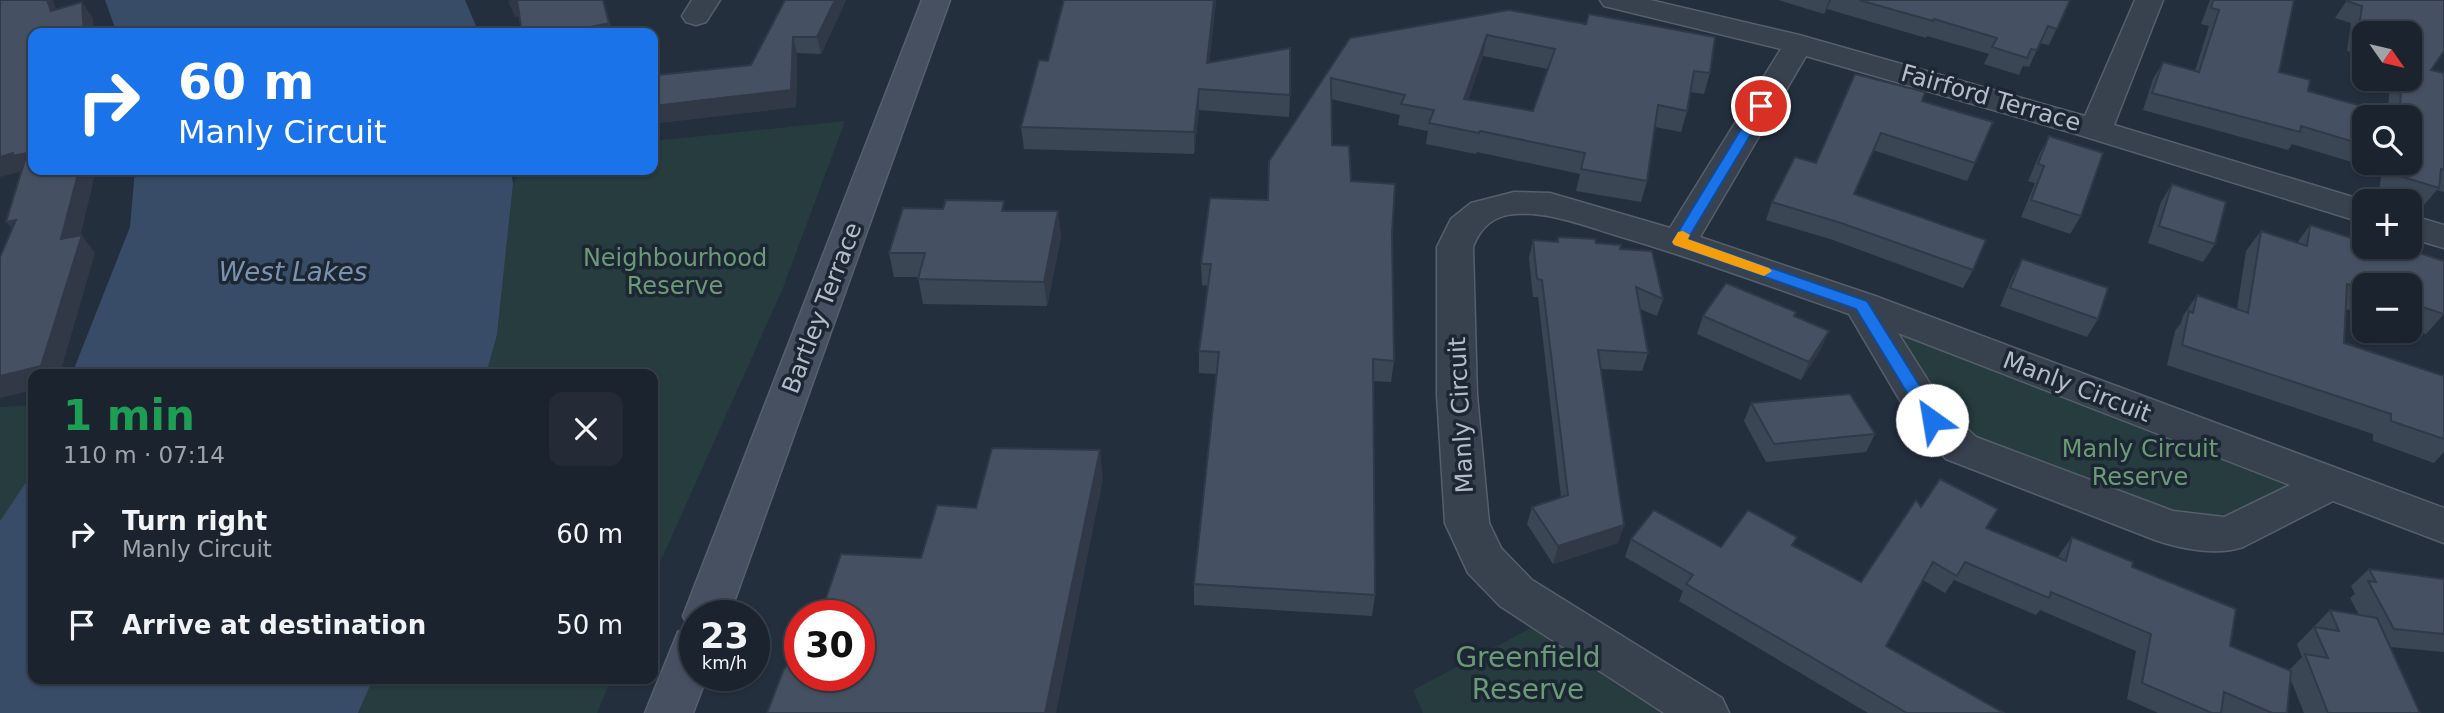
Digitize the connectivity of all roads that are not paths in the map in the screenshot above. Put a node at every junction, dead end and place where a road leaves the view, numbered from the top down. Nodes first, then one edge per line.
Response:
1 (936, 0) edge
2 (1614, 0) edge
3 (2149, 0) edge
4 (1799, 44) junction
5 (2096, 129) junction
6 (2352, 208) edge
7 (2422, 230) edge
8 (2444, 237) edge
9 (1679, 242) junction
10 (1862, 305) junction
11 (2332, 483) junction
12 (2444, 526) edge
13 (712, 600) edge
14 (679, 687) edge
15 (669, 713) edge
16 (1704, 713) edge

1 - 13 street, Bartley Terrace
2 - 4 street, Fairford Terrace
3 - 5 street
4 - 5 street, Fairford Terrace
4 - 9 street
5 - 6 street, Fairford Terrace
7 - 8 street
9 - 10 street, Manly Circuit
9 - 16 street, Manly Circuit
10 - 11 street, Manly Circuit
10 - 11 street
11 - 12 street, Manly Circuit
14 - 15 street

